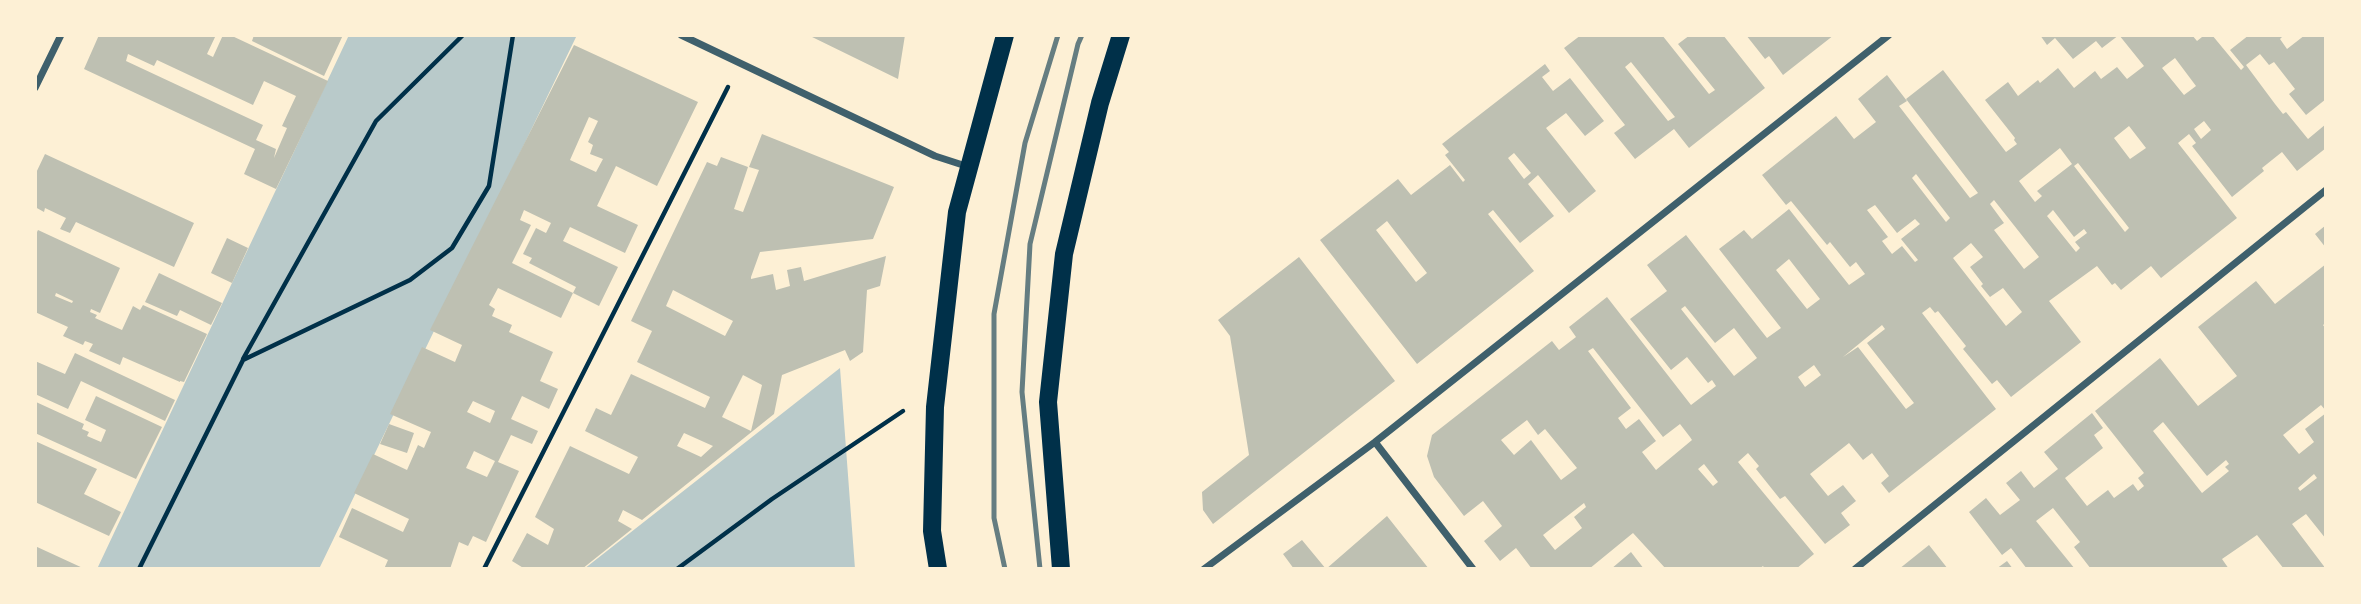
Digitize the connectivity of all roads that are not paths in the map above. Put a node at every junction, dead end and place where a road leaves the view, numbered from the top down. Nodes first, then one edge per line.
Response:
1 (61, 35) edge
2 (681, 35) edge
3 (1005, 35) edge
4 (1121, 35) edge
5 (1889, 35) edge
6 (35, 88) edge
7 (969, 168) junction
8 (2326, 190) edge
9 (1375, 442) junction
10 (938, 569) edge
11 (1061, 569) edge
12 (1204, 569) edge
13 (1473, 569) edge
14 (1855, 569) edge

1 - 6 street
2 - 7 street
3 - 7 main road
4 - 11 main road
5 - 9 street
7 - 10 main road
8 - 14 street
9 - 12 street
9 - 13 street

